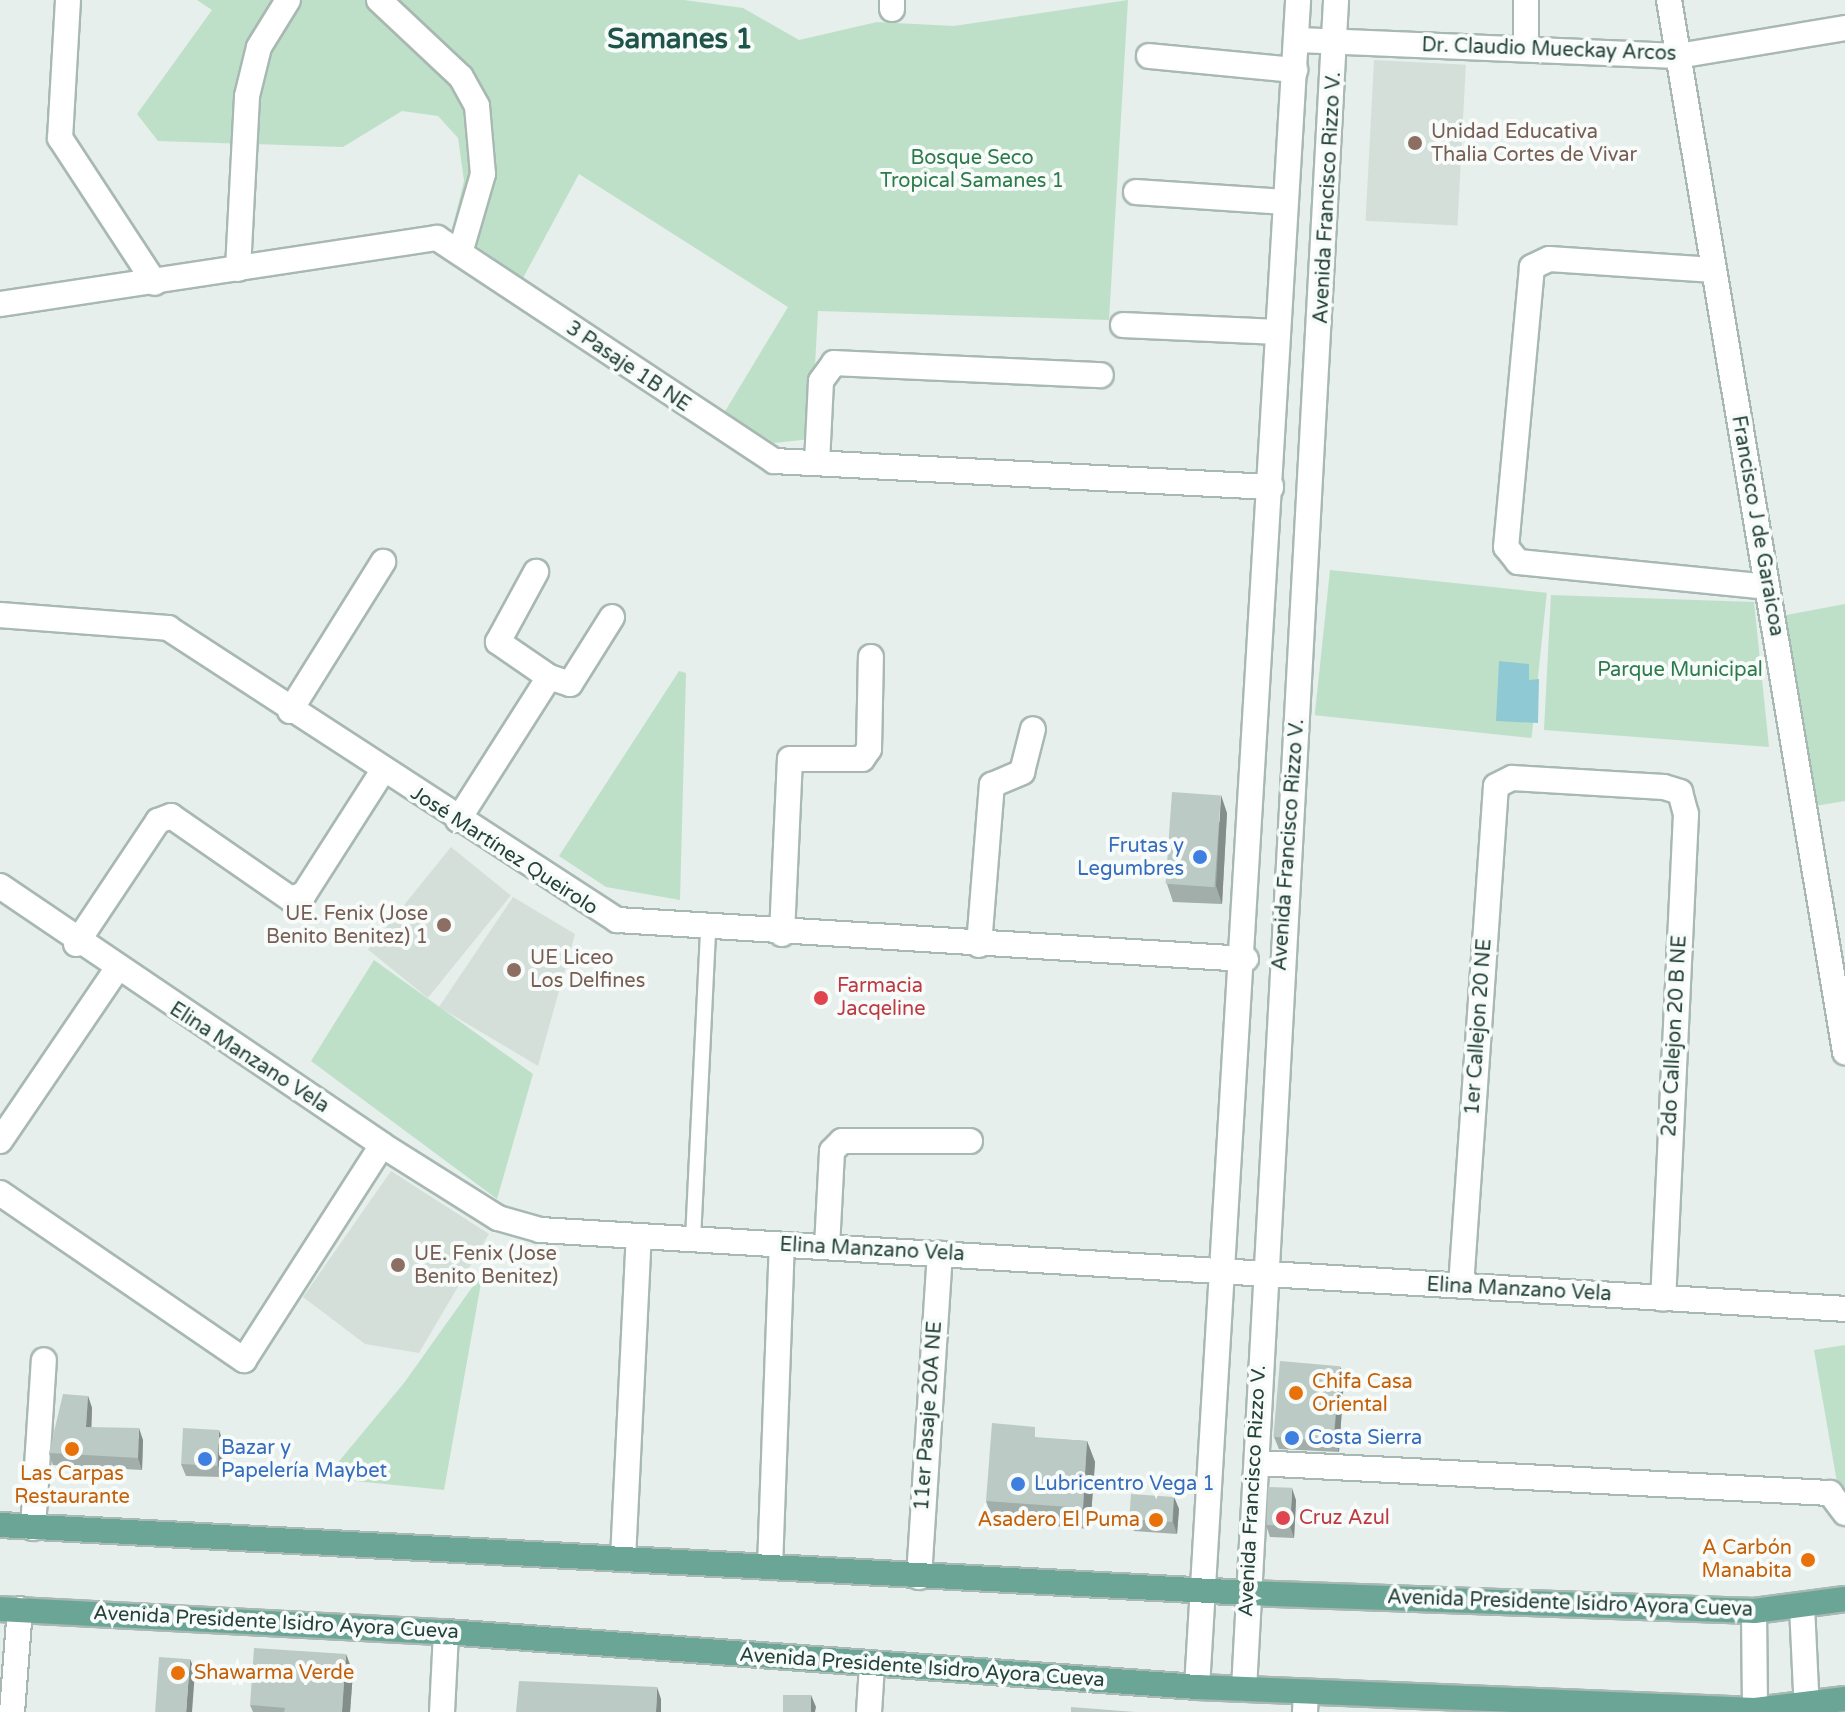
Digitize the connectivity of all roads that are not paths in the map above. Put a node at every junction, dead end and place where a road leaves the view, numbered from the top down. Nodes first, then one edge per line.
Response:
1 (68, 0) edge
2 (288, 0) edge
3 (379, 0) edge
4 (1298, 0) edge
5 (1336, 0) edge
6 (1526, 0) edge
7 (1669, 0) edge
8 (1845, 28) edge
9 (1298, 40) junction
10 (1337, 42) junction
11 (1526, 49) junction
12 (1149, 56) dead end
13 (1678, 56) junction
14 (1295, 70) junction
15 (1136, 192) dead end
16 (1285, 202) junction
17 (460, 253) junction
18 (238, 269) junction
19 (1714, 270) junction
20 (155, 283) junction
21 (0, 304) edge
22 (1123, 325) dead end
23 (1278, 332) junction
24 (1101, 375) dead end
25 (817, 463) junction
26 (1271, 487) junction
27 (383, 562) dead end
28 (536, 572) dead end
29 (1767, 587) junction
30 (0, 615) edge
31 (612, 617) dead end
32 (871, 657) dead end
33 (549, 677) junction
34 (290, 711) junction
35 (1033, 729) dead end
36 (382, 772) junction
37 (1512, 778) joint
38 (458, 820) junction
39 (0, 886) edge
40 (708, 929) junction
41 (782, 934) junction
42 (76, 944) junction
43 (979, 945) junction
44 (1246, 959) junction
45 (116, 970) junction
46 (1845, 1052) edge
47 (0, 1141) edge
48 (970, 1141) dead end
49 (382, 1145) junction
50 (0, 1193) edge
51 (639, 1236) junction
52 (693, 1239) junction
53 (782, 1245) junction
54 (827, 1247) junction
55 (940, 1254) junction
56 (1226, 1272) junction
57 (1262, 1275) junction
58 (1461, 1286) junction
59 (1663, 1298) junction
60 (1845, 1309) edge
61 (44, 1360) dead end
62 (1257, 1463) junction
63 (1845, 1513) edge
64 (0, 1525) edge
65 (33, 1528) junction
66 (623, 1559) junction
67 (770, 1567) junction
68 (919, 1577) junction
69 (1204, 1592) junction
70 (1247, 1593) junction
71 (1845, 1599) edge
72 (1802, 1606) junction
73 (10, 1609) edge
74 (1754, 1611) junction
75 (446, 1632) junction
76 (872, 1666) junction
77 (1197, 1687) junction
78 (1244, 1689) junction
79 (1845, 1699) edge
80 (1306, 1702) edge
81 (1807, 1709) edge
82 (1755, 1711) edge
83 (12, 1712) edge
84 (442, 1712) edge
85 (869, 1712) edge

1 - 20 street
2 - 18 street
3 - 17 street
4 - 9 street, Avenida Francisco Rizzo V.
5 - 10 street, Avenida Francisco Rizzo V.
6 - 11 street
7 - 13 street, Francisco J de Garaicoa
8 - 13 street, Dr. Claudio Mueckay Arcos
9 - 10 street, Dr. Claudio Mueckay Arcos
9 - 14 street, Avenida Francisco Rizzo V.
10 - 11 street, Dr. Claudio Mueckay Arcos
10 - 57 street, Avenida Francisco Rizzo V.
11 - 13 street, Dr. Claudio Mueckay Arcos
12 - 14 street
13 - 19 street, Francisco J de Garaicoa
14 - 16 street, Avenida Francisco Rizzo V.
15 - 16 street
16 - 23 street, Avenida Francisco Rizzo V.
17 - 18 street, 3 Pasaje 1B NE
17 - 25 street, 3 Pasaje 1B NE
18 - 20 street, 3 Pasaje 1B NE
19 - 29 street, Francisco J de Garaicoa
19 - 29 street
20 - 21 street, 3 Pasaje 1B NE
22 - 23 street
23 - 26 street, Avenida Francisco Rizzo V.
24 - 25 street
25 - 26 street, 3 Pasaje 1B NE
26 - 44 street, Avenida Francisco Rizzo V.
27 - 34 street
28 - 33 street
29 - 46 street, Francisco J de Garaicoa
30 - 34 street, José Martínez Queirolo
31 - 33 street
32 - 41 street
33 - 38 street
34 - 36 street, José Martínez Queirolo
35 - 43 street
36 - 38 street, José Martínez Queirolo
36 - 42 street
37 - 58 street, 1er Callejon 20 NE
37 - 59 street, 2do Callejon 20 B NE
38 - 40 street, José Martínez Queirolo
39 - 42 street, Elina Manzano Vela
40 - 41 street, José Martínez Queirolo
40 - 52 lane
41 - 43 street, José Martínez Queirolo
42 - 45 street, Elina Manzano Vela
43 - 44 street, José Martínez Queirolo
44 - 56 street, Avenida Francisco Rizzo V.
45 - 47 street
45 - 49 street, Elina Manzano Vela
48 - 54 street
49 - 50 street
49 - 51 street, Elina Manzano Vela
51 - 52 street, Elina Manzano Vela
51 - 66 street
52 - 53 street, Elina Manzano Vela
53 - 54 street, Elina Manzano Vela
53 - 67 street
54 - 55 street, Elina Manzano Vela
55 - 56 street, Elina Manzano Vela
55 - 68 street, 11er Pasaje 20A NE
56 - 57 street, Elina Manzano Vela
56 - 69 street, Avenida Francisco Rizzo V.
57 - 58 street, Elina Manzano Vela
57 - 62 street, Avenida Francisco Rizzo V.
58 - 59 street, Elina Manzano Vela
59 - 60 street, Elina Manzano Vela
61 - 65 street
62 - 63 street
62 - 70 street, Avenida Francisco Rizzo V.
64 - 65 main road, Avenida Presidente Isidro Ayora Cueva
65 - 66 main road, Avenida Presidente Isidro Ayora Cueva
66 - 67 main road, Avenida Presidente Isidro Ayora Cueva
67 - 68 main road, Avenida Presidente Isidro Ayora Cueva
68 - 69 main road, Avenida Presidente Isidro Ayora Cueva
69 - 70 main road, Avenida Presidente Isidro Ayora Cueva
69 - 77 street, Avenida Francisco Rizzo V.
70 - 74 main road, Avenida Presidente Isidro Ayora Cueva
70 - 78 street, Avenida Francisco Rizzo V.
71 - 72 main road, Avenida Presidente Isidro Ayora Cueva
72 - 74 main road, Avenida Presidente Isidro Ayora Cueva
72 - 81 street
73 - 75 main road, Avenida Presidente Isidro Ayora Cueva
73 - 83 street
74 - 82 street
75 - 76 main road, Avenida Presidente Isidro Ayora Cueva
75 - 84 street
76 - 77 main road, Avenida Presidente Isidro Ayora Cueva
76 - 85 street
77 - 78 main road, Avenida Presidente Isidro Ayora Cueva
78 - 80 main road, Avenida Presidente Isidro Ayora Cueva
79 - 81 main road, Avenida Presidente Isidro Ayora Cueva
80 - 82 main road, Avenida Presidente Isidro Ayora Cueva
81 - 82 main road, Avenida Presidente Isidro Ayora Cueva

